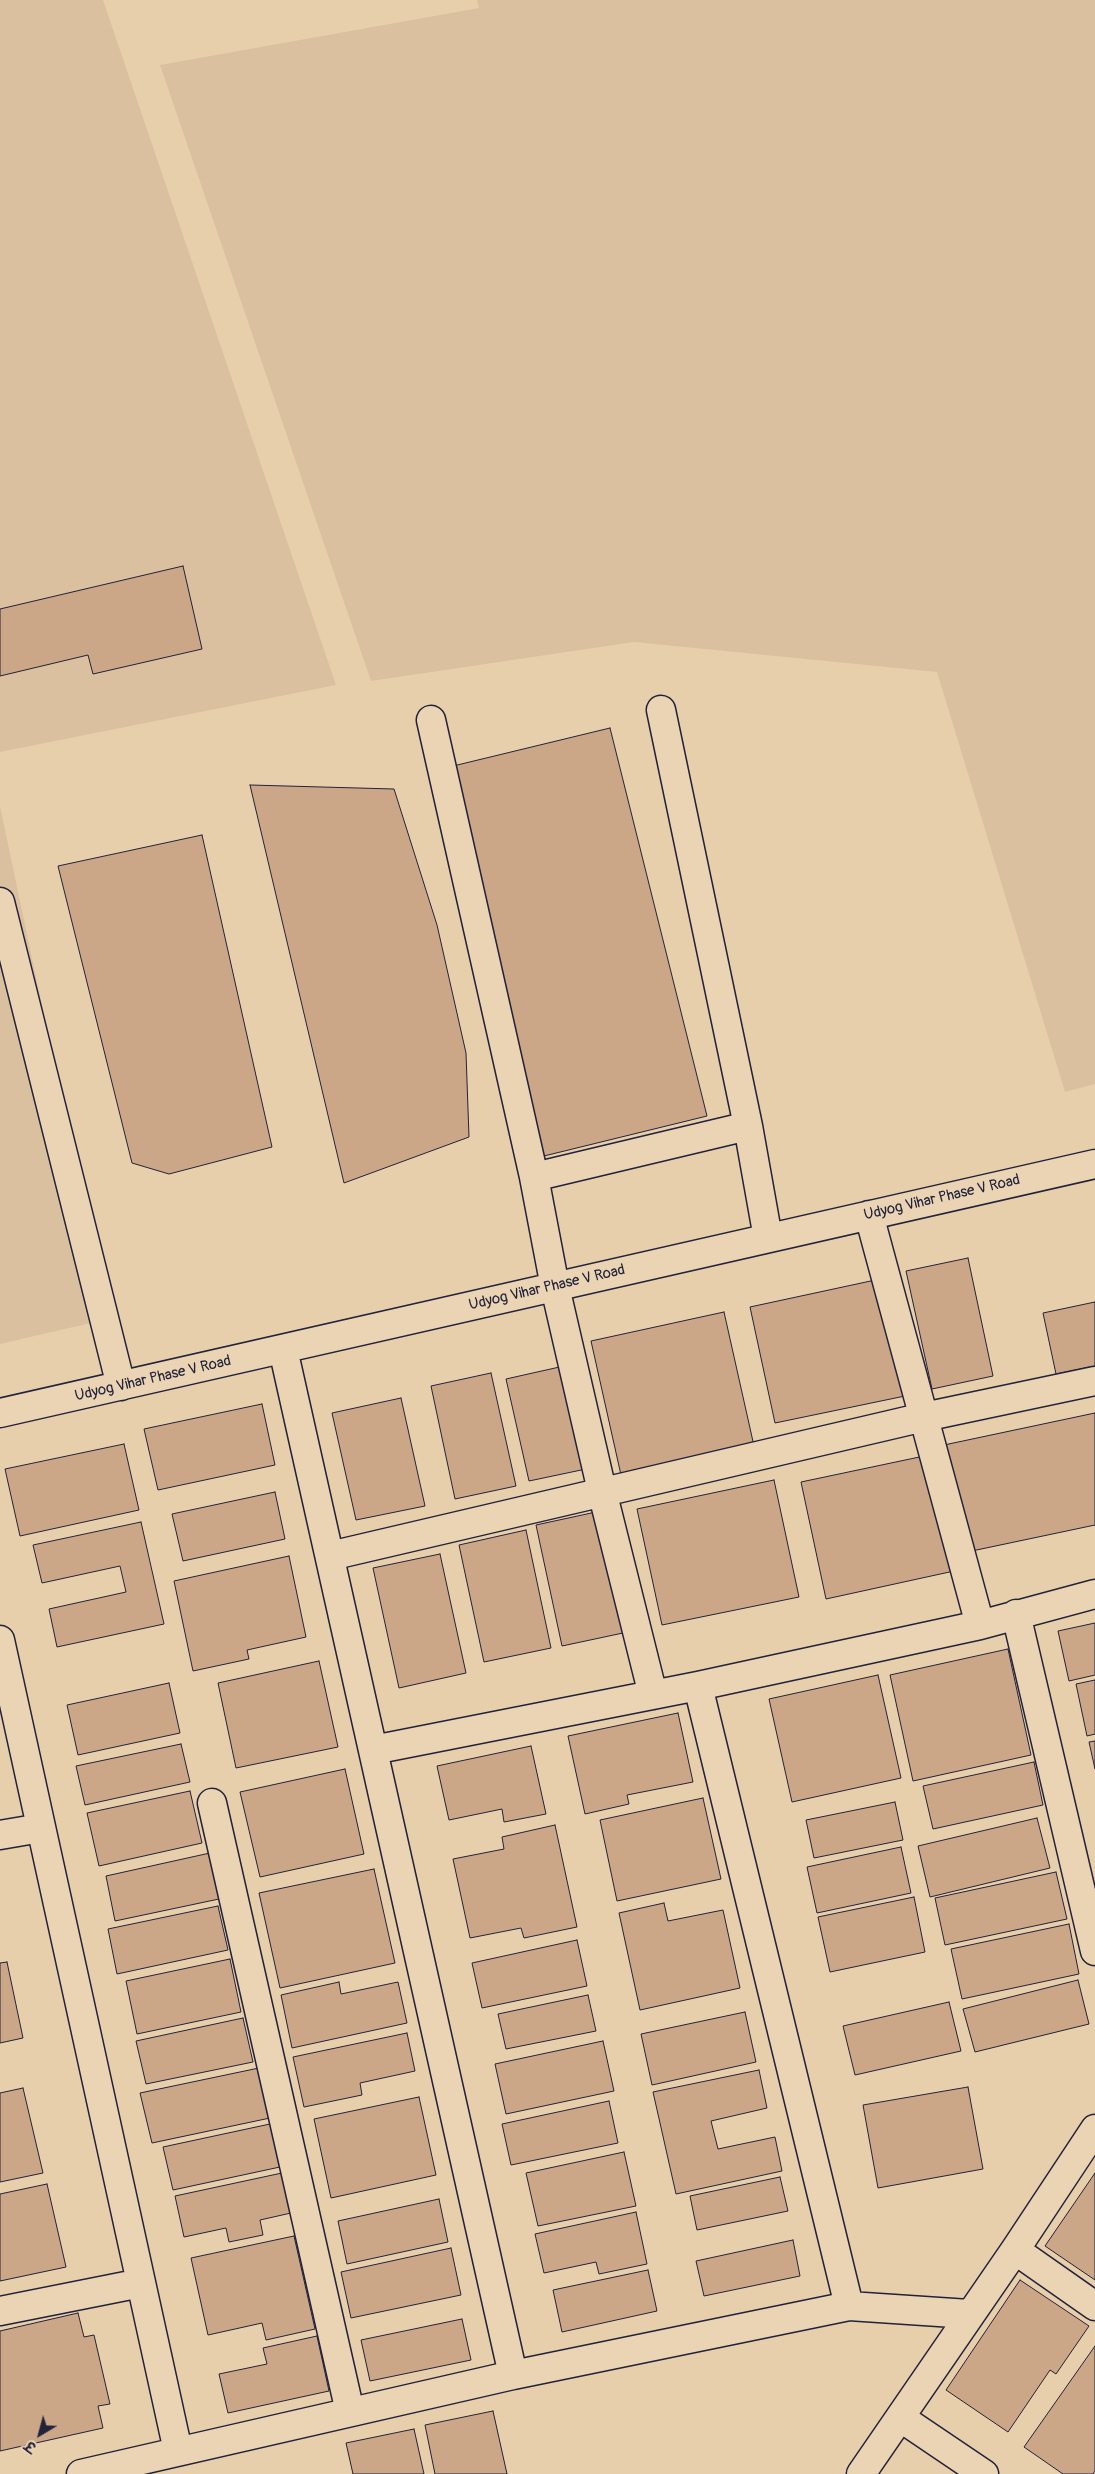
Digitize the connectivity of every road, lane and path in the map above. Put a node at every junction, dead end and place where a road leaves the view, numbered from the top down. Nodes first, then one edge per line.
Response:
1 (661, 710) dead end
2 (431, 720) dead end
3 (0, 902) edge
4 (748, 1126) junction
5 (1095, 1164) edge
6 (534, 1177) junction
7 (869, 1215) junction
8 (768, 1238) junction
9 (554, 1287) junction
10 (283, 1349) junction
11 (1095, 1381) edge
12 (121, 1386) junction
13 (0, 1414) edge
14 (924, 1417) junction
15 (602, 1491) junction
16 (330, 1556) junction
17 (1095, 1594) edge
18 (1016, 1614) junction
19 (980, 1625) junction
20 (0, 1640) edge
21 (698, 1686) junction
22 (653, 1695) junction
23 (373, 1750) junction
24 (212, 1803) dead end
25 (41, 1828) junction
26 (0, 1835) edge
27 (1095, 1951) edge
28 (1095, 2129) edge
29 (1015, 2250) junction
30 (141, 2283) junction
31 (849, 2306) junction
32 (1095, 2306) edge
33 (0, 2311) edge
34 (969, 2314) junction
35 (513, 2374) junction
36 (350, 2412) junction
37 (901, 2418) junction
38 (178, 2451) junction
39 (80, 2474) edge
40 (861, 2474) edge
41 (984, 2474) edge

1 - 4 street
2 - 6 street
3 - 12 street
4 - 6 street
4 - 8 street
5 - 7 street, Udyog Vihar Phase V Road
6 - 9 street
7 - 8 street, Udyog Vihar Phase V Road
7 - 14 street
8 - 9 street, Udyog Vihar Phase V Road
9 - 10 street, Udyog Vihar Phase V Road
9 - 15 street
10 - 12 street, Udyog Vihar Phase V Road
10 - 16 street
11 - 14 street
12 - 13 street, Udyog Vihar Phase V Road
14 - 15 street
14 - 19 street
15 - 16 street
15 - 22 street
16 - 23 street
17 - 18 street
18 - 19 street
18 - 27 street
19 - 21 street
20 - 25 street
21 - 22 street
21 - 31 street
22 - 23 street
23 - 35 street
24 - 36 street
25 - 26 street
25 - 30 street
28 - 29 street
29 - 32 street
29 - 34 street
30 - 33 street
30 - 38 street
31 - 34 street
31 - 35 street
34 - 37 street
35 - 36 street
36 - 38 street
37 - 40 street
37 - 41 street
38 - 39 street

